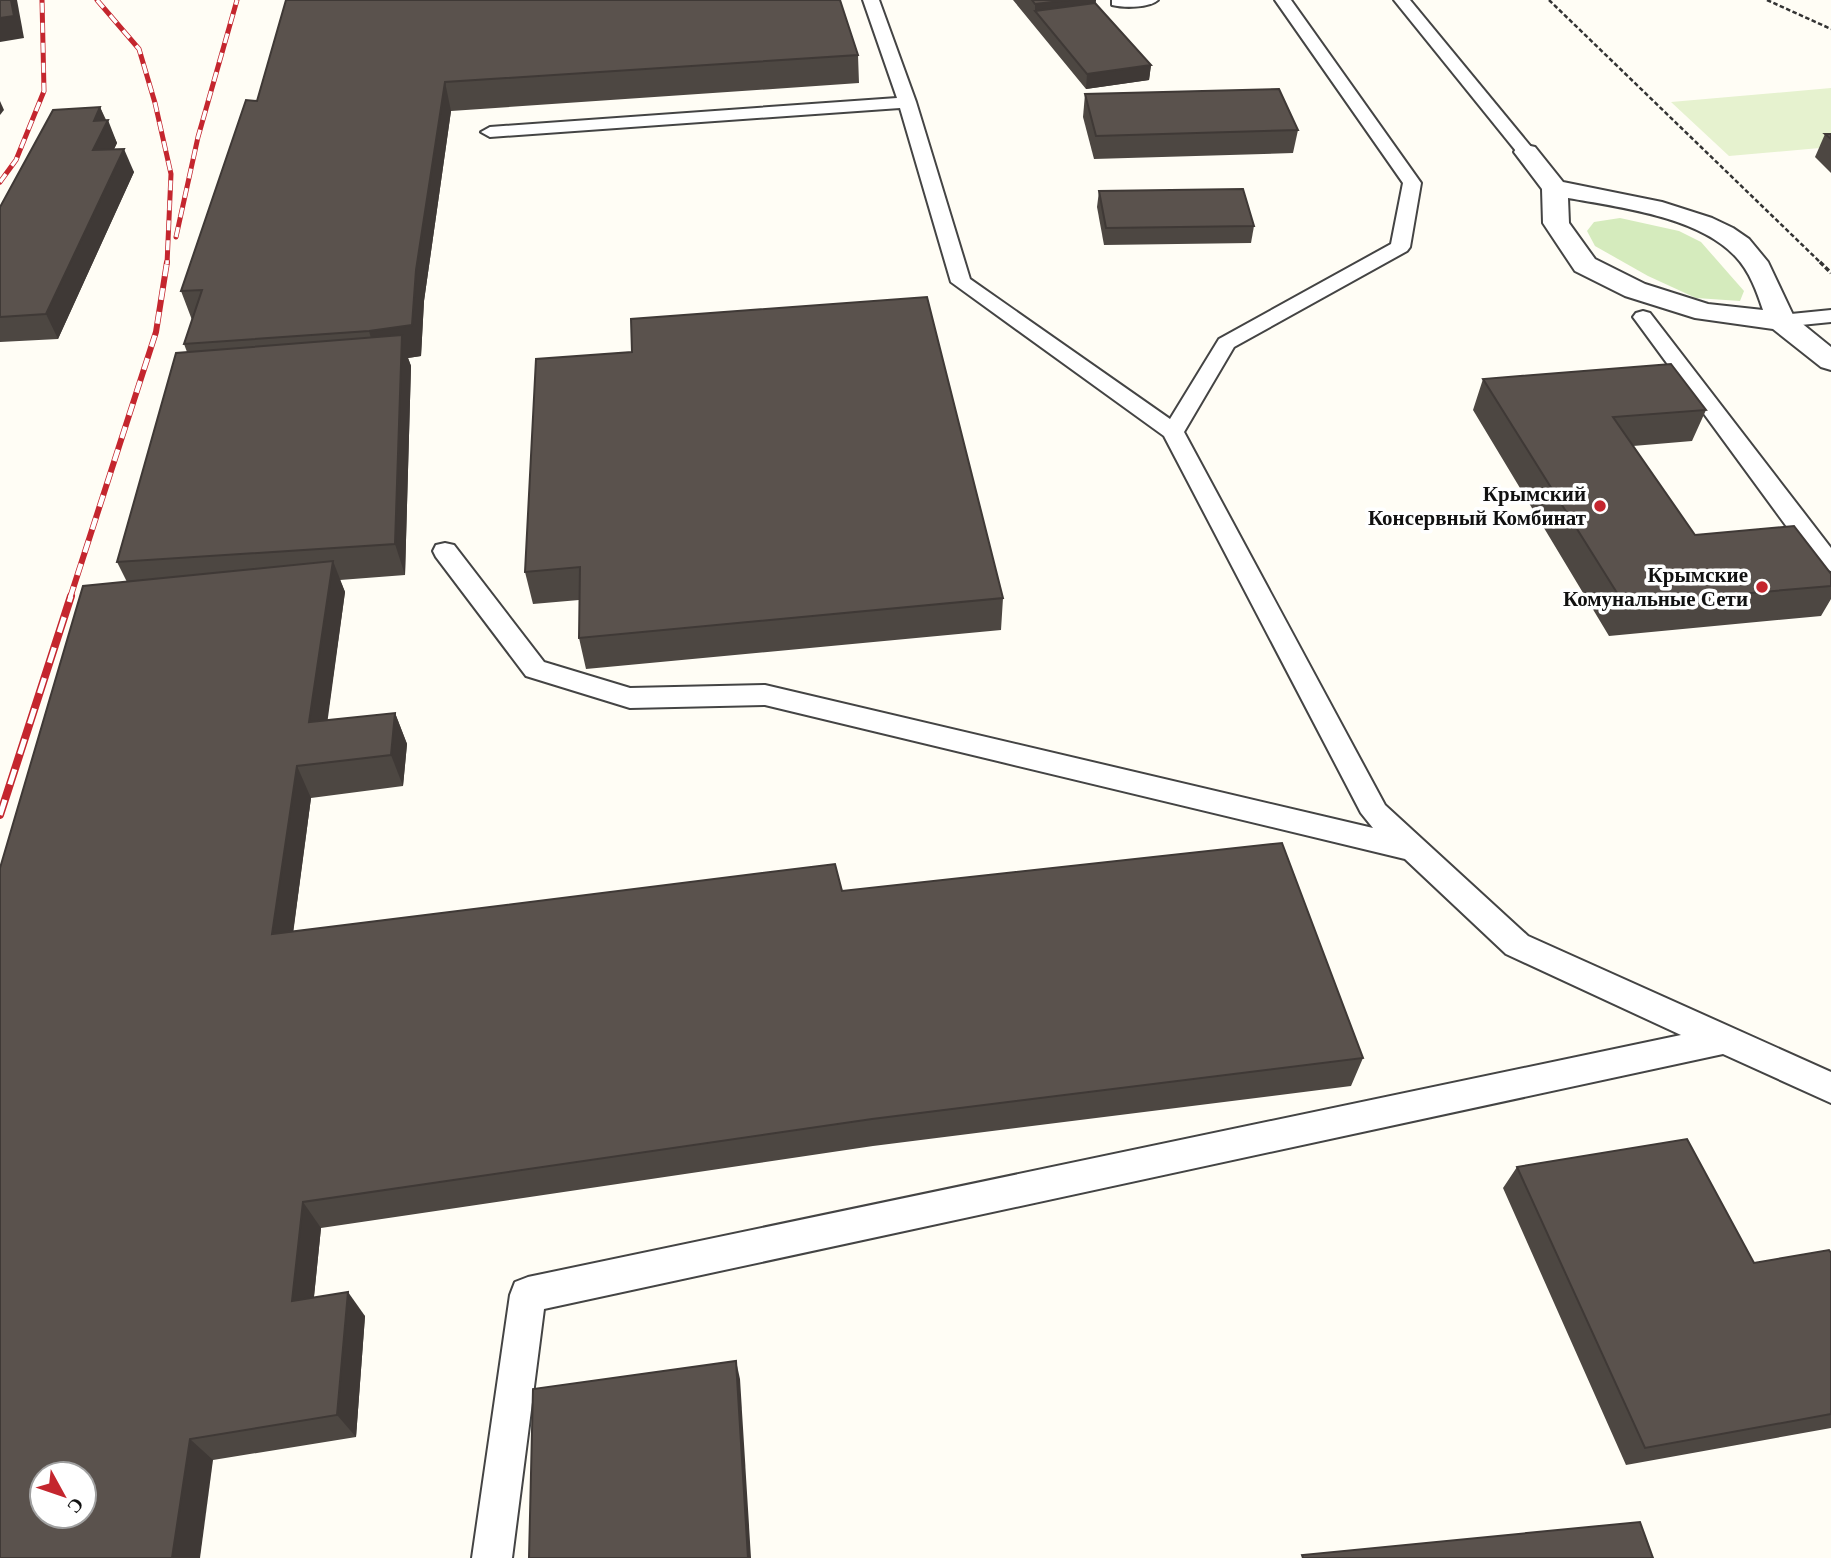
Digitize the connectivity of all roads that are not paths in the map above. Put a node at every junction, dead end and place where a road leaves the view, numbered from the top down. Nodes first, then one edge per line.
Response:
1 (871, 0) edge
2 (1150, 0) edge
3 (1283, 0) edge
4 (1402, 0) edge
5 (1118, 2) dead end
6 (907, 102) junction
7 (490, 132) dead end
8 (1526, 152) joint
9 (1555, 188) junction
10 (1831, 316) edge
11 (1643, 317) dead end
12 (1781, 321) junction
13 (1831, 361) edge
14 (1173, 432) junction
15 (445, 551) dead end
16 (1831, 563) edge
17 (1415, 850) junction
18 (1722, 1040) junction
19 (1831, 1088) edge
20 (492, 1558) edge

1 - 6 lane
2 - 5 lane
3 - 14 lane
4 - 8 lane
6 - 7 lane
6 - 14 lane
8 - 9 street
9 - 12 street
9 - 12 street
10 - 12 lane
11 - 16 lane
12 - 13 street
14 - 17 lane
15 - 17 lane
17 - 18 lane
18 - 19 lane
18 - 20 lane

